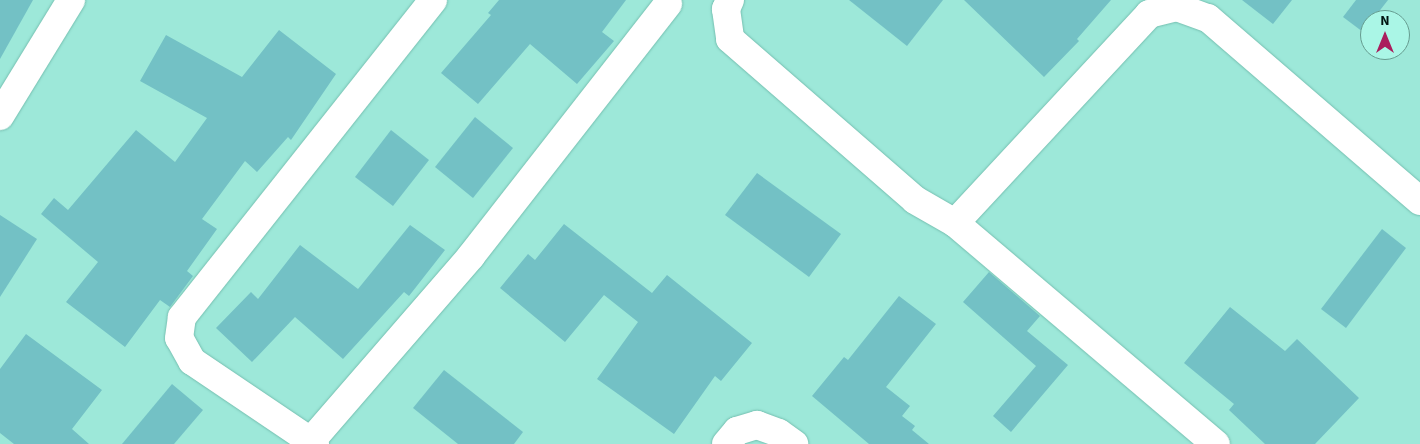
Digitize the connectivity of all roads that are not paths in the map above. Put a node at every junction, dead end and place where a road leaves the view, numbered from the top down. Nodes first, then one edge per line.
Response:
1 (71, 0) edge
2 (433, 0) edge
3 (730, 0) edge
4 (668, 4) dead end
5 (0, 116) edge
6 (1420, 201) edge
7 (955, 223) junction
8 (313, 442) edge
9 (726, 444) edge
10 (794, 444) edge
11 (1216, 444) edge

1 - 5 street
2 - 8 street
3 - 7 street
4 - 8 street
6 - 7 street
7 - 11 street
9 - 10 street

